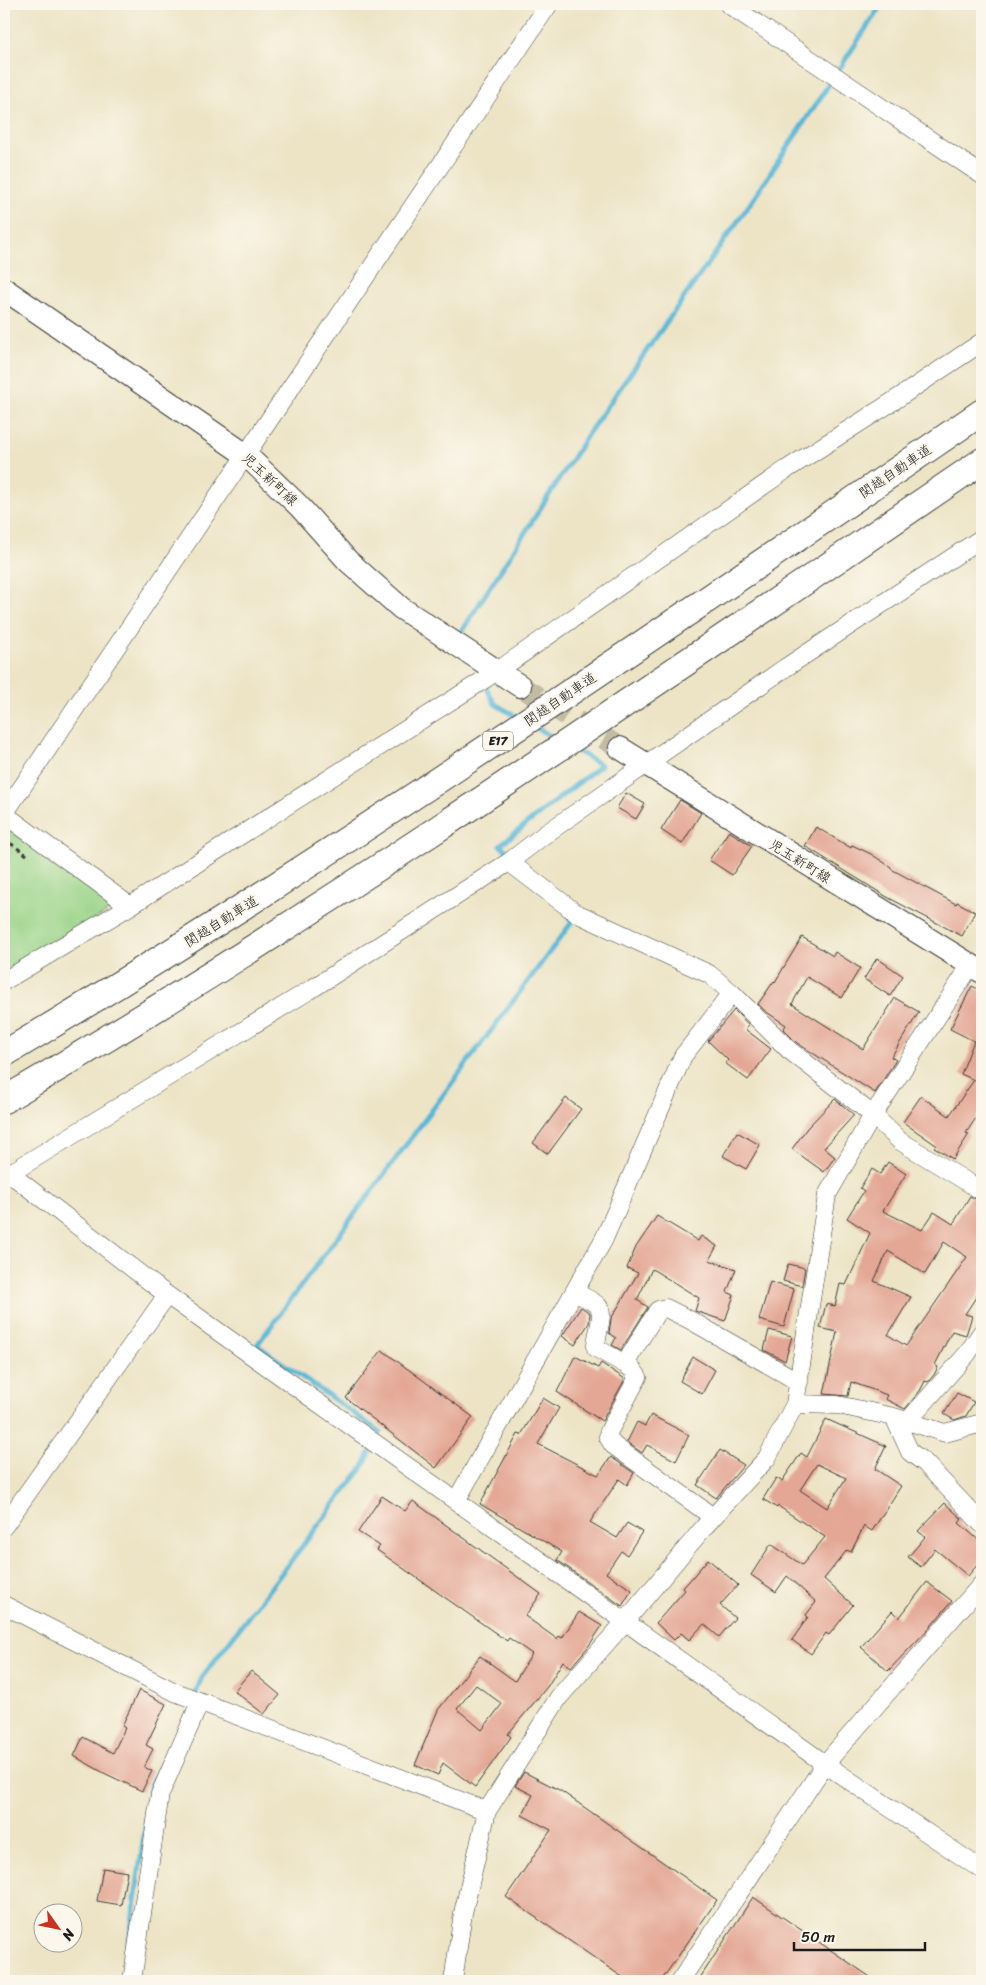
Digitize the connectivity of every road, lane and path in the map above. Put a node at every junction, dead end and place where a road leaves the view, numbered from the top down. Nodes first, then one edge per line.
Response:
1 (549, 4) edge
2 (728, 4) edge
3 (982, 175) edge
4 (4, 289) edge
5 (982, 342) edge
6 (982, 412) edge
7 (246, 455) junction
8 (982, 460) edge
9 (982, 538) edge
10 (496, 672) junction
11 (520, 686) tunnel mouth
12 (620, 748) tunnel mouth
13 (646, 764) junction
14 (4, 814) edge
15 (4, 839) edge
16 (35, 860) dead end
17 (509, 862) junction
18 (130, 906) junction
19 (977, 969) edge
20 (4, 981) edge
21 (732, 993) junction
22 (4, 1054) edge
23 (4, 1100) edge
24 (873, 1115) junction
25 (6, 1173) edge
26 (982, 1191) edge
27 (574, 1292) junction
28 (166, 1295) junction
29 (982, 1332) edge
30 (625, 1364) junction
31 (799, 1382) junction
32 (795, 1404) junction
33 (901, 1419) junction
34 (982, 1423) edge
35 (456, 1501) junction
36 (713, 1517) junction
37 (982, 1524) edge
38 (4, 1526) edge
39 (982, 1584) edge
40 (4, 1605) edge
41 (624, 1622) junction
42 (200, 1702) junction
43 (825, 1764) junction
44 (487, 1812) junction
45 (982, 1870) edge
46 (132, 1981) edge
47 (453, 1981) edge
48 (680, 1981) edge

1 - 7 street
2 - 3 street
4 - 7 main road, 児玉新町線
5 - 10 street
6 - 22 highway, 関越自動車道 / E17
7 - 10 main road, 児玉新町線
7 - 14 street
8 - 23 highway
9 - 13 street
10 - 11 main road, 児玉新町線
10 - 18 street
12 - 13 main road, 児玉新町線
13 - 17 street
13 - 19 main road, 児玉新町線
14 - 18 street
15 - 16 path
17 - 21 street
17 - 25 street
18 - 20 street
19 - 24 street
21 - 24 street
21 - 27 street
24 - 26 street
24 - 31 street
25 - 28 street
27 - 30 street
27 - 35 street
28 - 35 street
28 - 38 street
29 - 33 street
30 - 31 street
30 - 36 street
31 - 32 street
32 - 33 street
32 - 36 street
33 - 34 street
33 - 37 street
35 - 41 street
36 - 41 street
39 - 43 street
40 - 42 street
41 - 43 street
41 - 44 street
42 - 44 street
42 - 46 street
43 - 45 street
43 - 48 street
44 - 47 street

